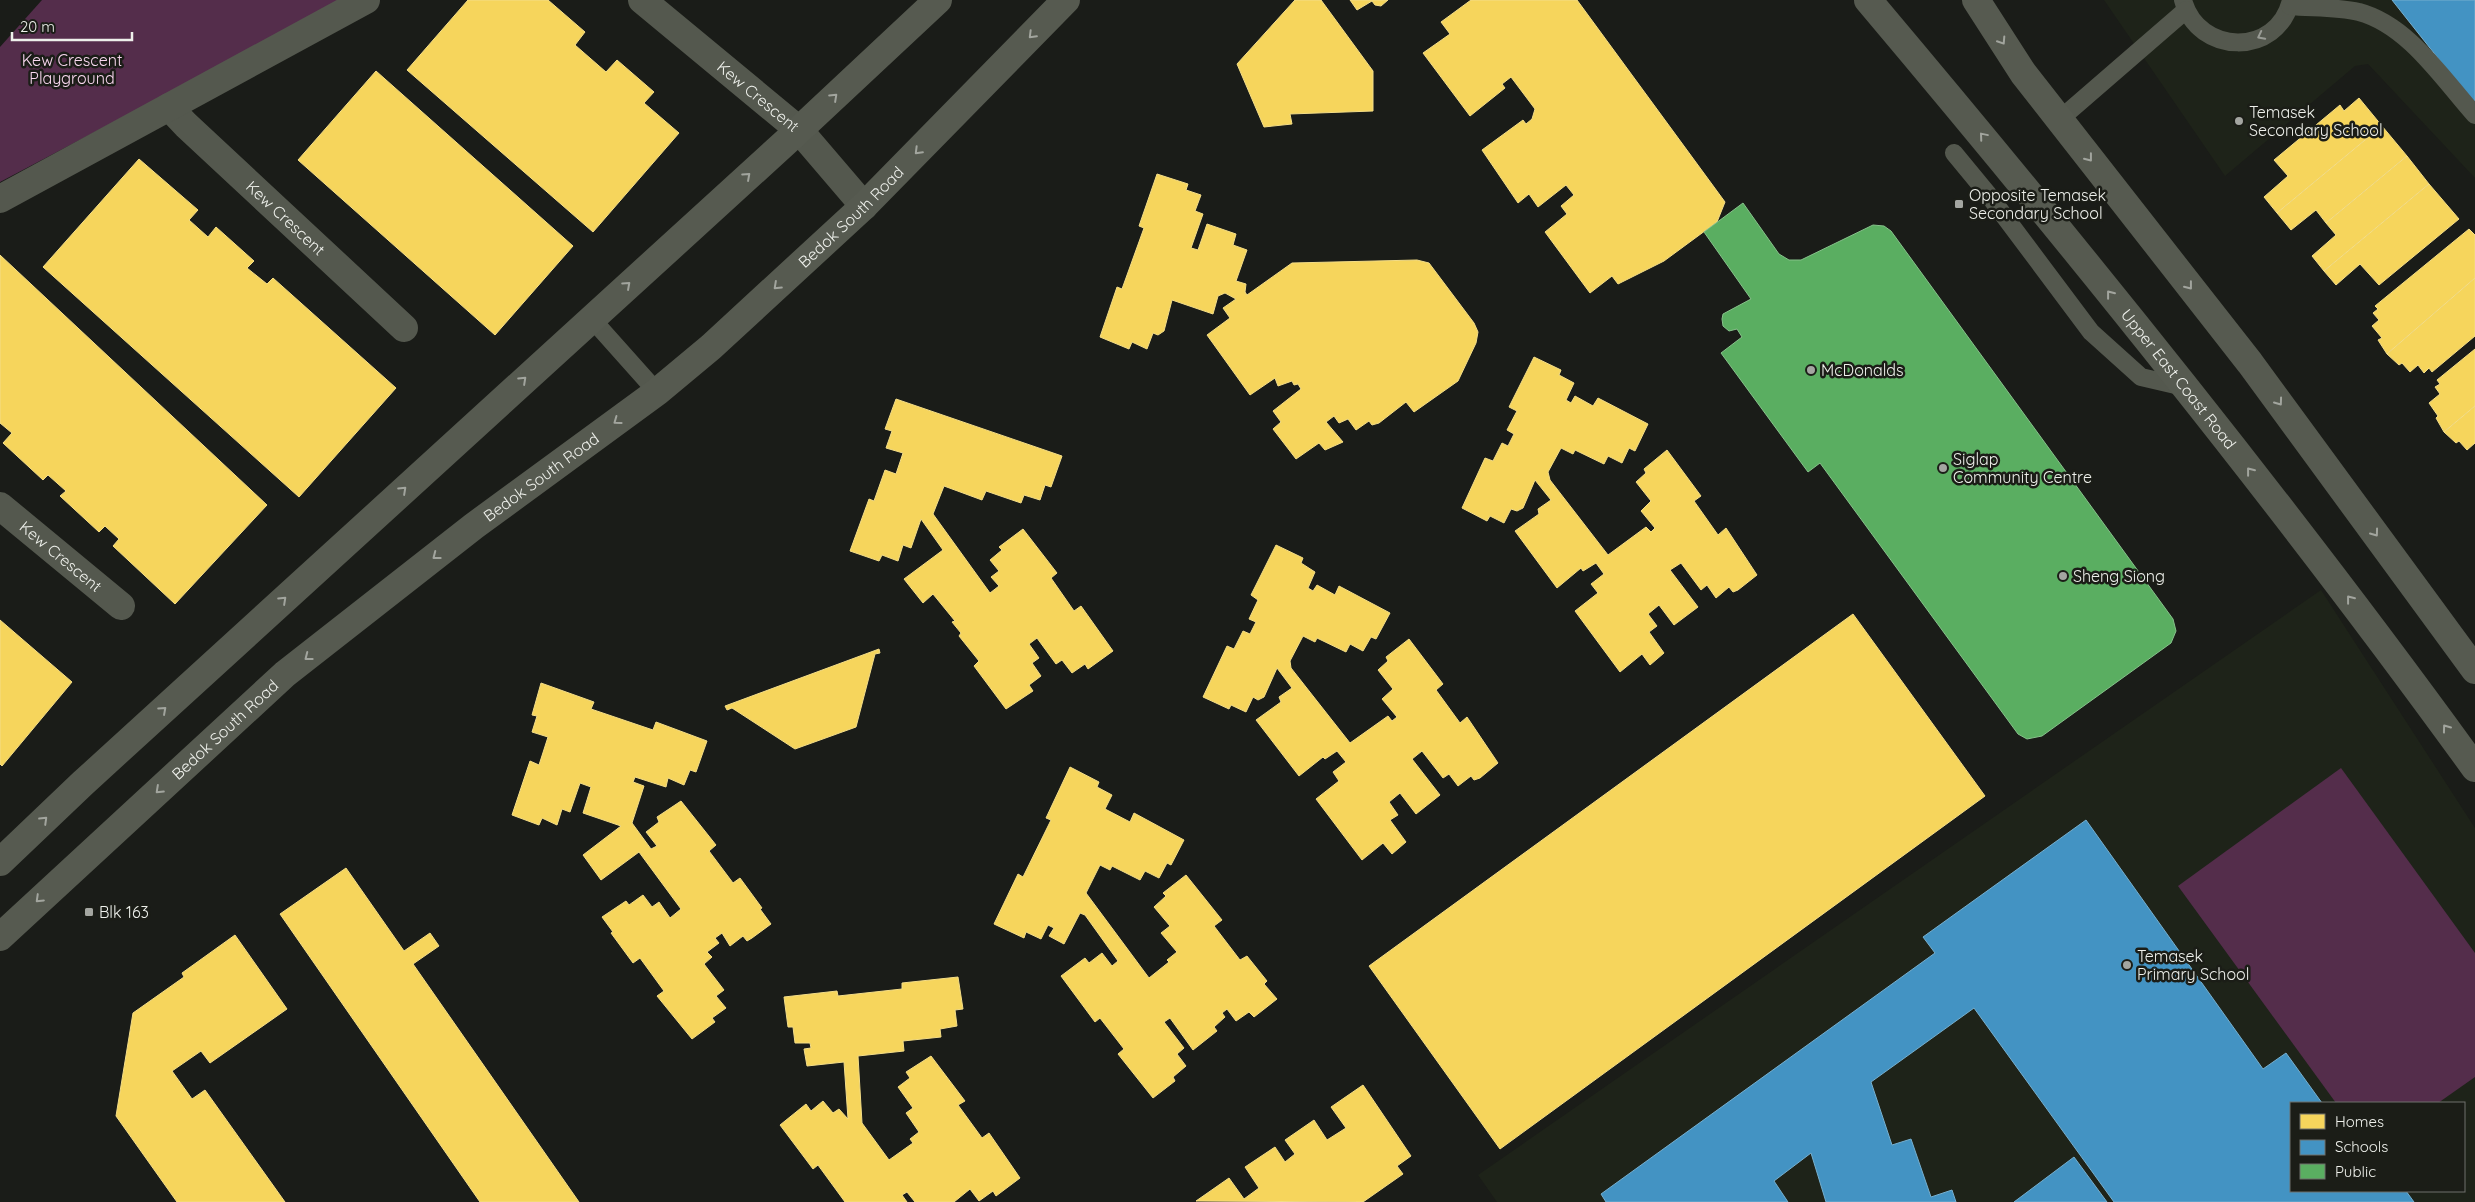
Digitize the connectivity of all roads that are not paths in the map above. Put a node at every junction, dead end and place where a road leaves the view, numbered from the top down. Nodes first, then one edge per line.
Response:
1 (366, 0) edge
2 (642, 0) edge
3 (938, 0) edge
4 (1066, 0) edge
5 (1868, 0) edge
6 (1976, 0) edge
7 (2290, 3) edge
8 (2184, 5) edge
9 (169, 107) junction
10 (2475, 115) edge
11 (2059, 120) junction
12 (799, 130) junction
13 (1954, 153) dead end
14 (0, 199) edge
15 (864, 206) junction
16 (591, 318) junction
17 (404, 328) dead end
18 (2184, 387) junction
19 (657, 392) junction
20 (0, 506) edge
21 (120, 606) dead end
22 (2475, 670) edge
23 (2475, 768) edge
24 (0, 862) edge
25 (0, 937) edge

1 - 9 street
2 - 12 street, Kew Crescent
12 -> 3 main road
4 -> 15 main road, Bedok South Road
18 -> 5 main road, Upper East Coast Road
6 -> 11 main road
7 -> 8 lane
7 - 10 lane
8 - 11 lane
9 - 14 street
9 - 17 street, Kew Crescent
11 -> 22 main road
12 - 15 street, Kew Crescent
16 -> 12 main road
13 - 18 lane
15 -> 19 main road, Bedok South Road
16 - 19 lane
24 -> 16 main road
23 -> 18 main road, Upper East Coast Road
19 -> 25 main road, Bedok South Road
20 - 21 street, Kew Crescent

